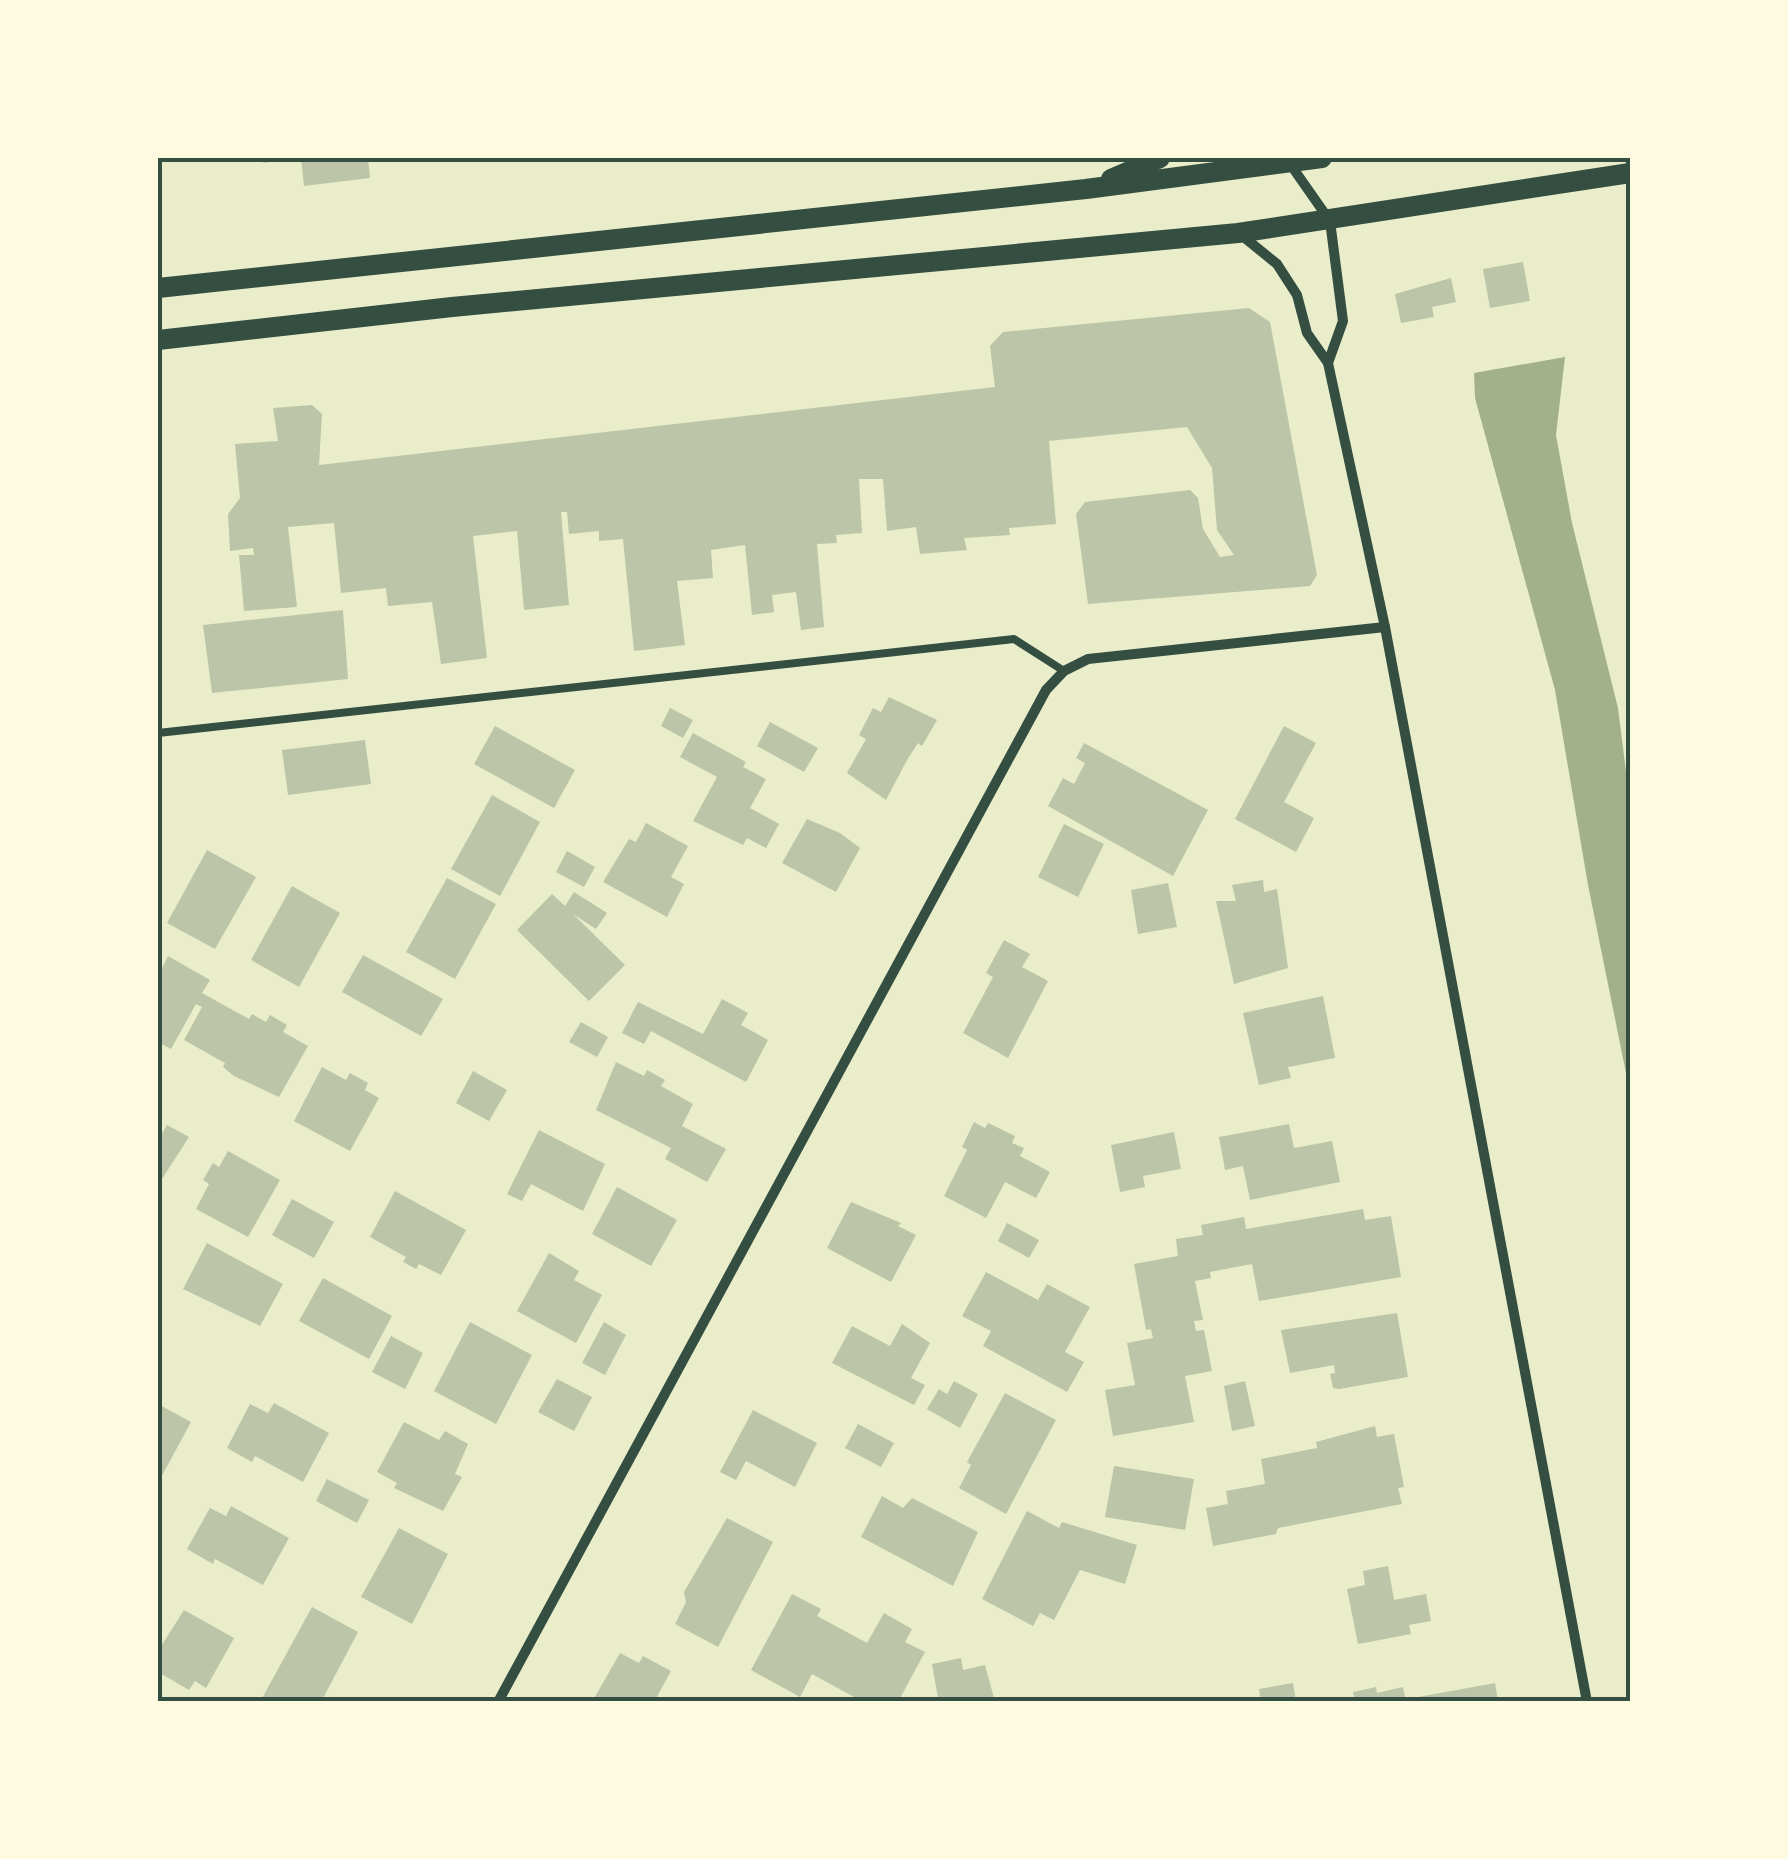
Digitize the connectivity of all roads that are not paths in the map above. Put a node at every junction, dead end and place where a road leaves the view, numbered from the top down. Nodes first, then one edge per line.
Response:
1 (1160, 158) edge
2 (1322, 158) edge
3 (1288, 160) edge
4 (1630, 173) edge
5 (1086, 189) junction
6 (1330, 220) junction
7 (1238, 233) junction
8 (158, 288) edge
9 (158, 340) edge
10 (1328, 363) junction
11 (1385, 627) junction
12 (1064, 671) junction
13 (158, 733) edge
14 (498, 1702) edge
15 (1588, 1702) edge

1 - 5 main road
2 - 3 main road
3 - 5 main road
3 - 6 street
4 - 6 main road
5 - 8 main road
6 - 7 main road
6 - 10 street
7 - 9 main road
7 - 10 street
10 - 11 street
11 - 12 street
11 - 15 street
12 - 13 lane
12 - 14 street

